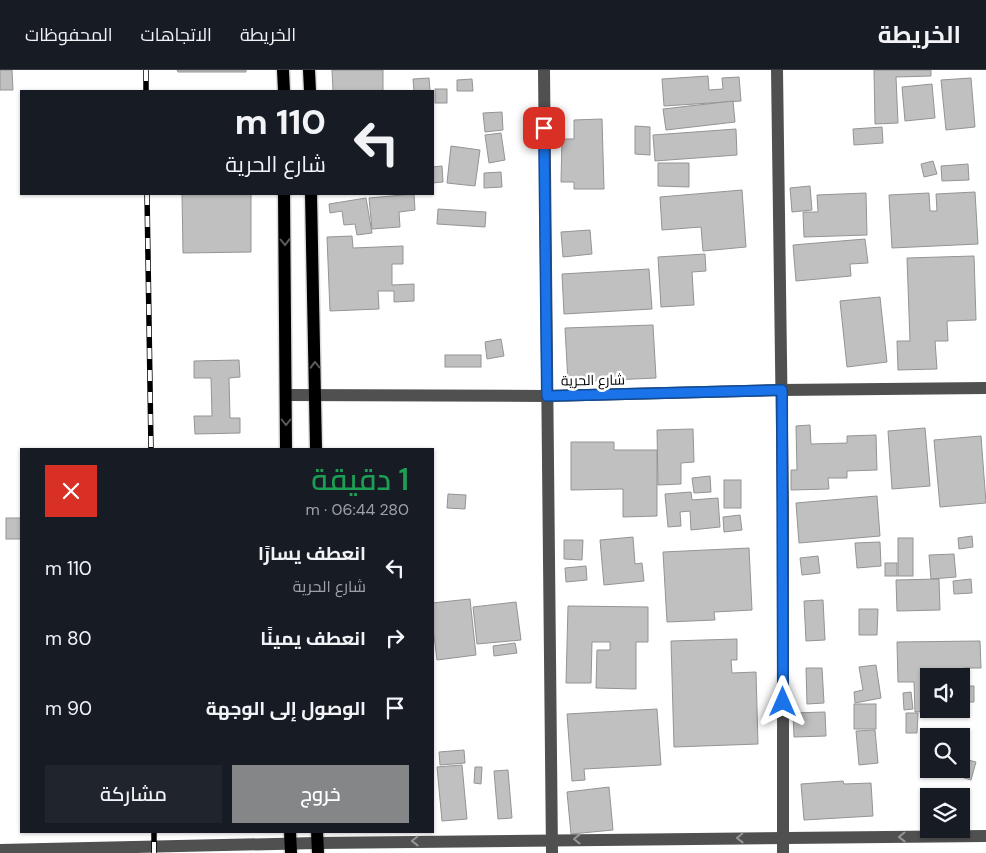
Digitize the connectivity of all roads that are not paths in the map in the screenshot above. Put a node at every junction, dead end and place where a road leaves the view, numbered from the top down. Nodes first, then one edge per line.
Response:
1 (283, 70) edge
2 (309, 70) edge
3 (544, 70) edge
4 (777, 70) edge
5 (284, 90) edge
6 (310, 90) edge
7 (284, 195) edge
8 (311, 195) edge
9 (986, 388) edge
10 (782, 390) junction
11 (286, 394) junction
12 (316, 395) junction
13 (547, 396) junction
14 (286, 448) edge
15 (316, 448) edge
16 (986, 836) edge
17 (783, 838) junction
18 (552, 839) junction
19 (290, 842) edge
20 (317, 842) edge
21 (0, 850) edge
22 (552, 853) edge
23 (784, 853) edge

1 - 5 main road
2 - 6 main road
3 - 13 street
4 - 10 street
7 -> 11 main road
12 -> 8 main road
9 - 10 street, شارع الحرية
10 - 13 street, شارع الحرية
10 - 17 street
11 - 12 street, شارع الحرية
11 -> 14 main road
12 - 13 street, شارع الحرية
12 - 15 main road
13 - 18 street
16 -> 17 street
17 -> 18 street
17 - 23 street
18 -> 20 street
18 - 22 street
19 - 20 street
19 - 21 street

